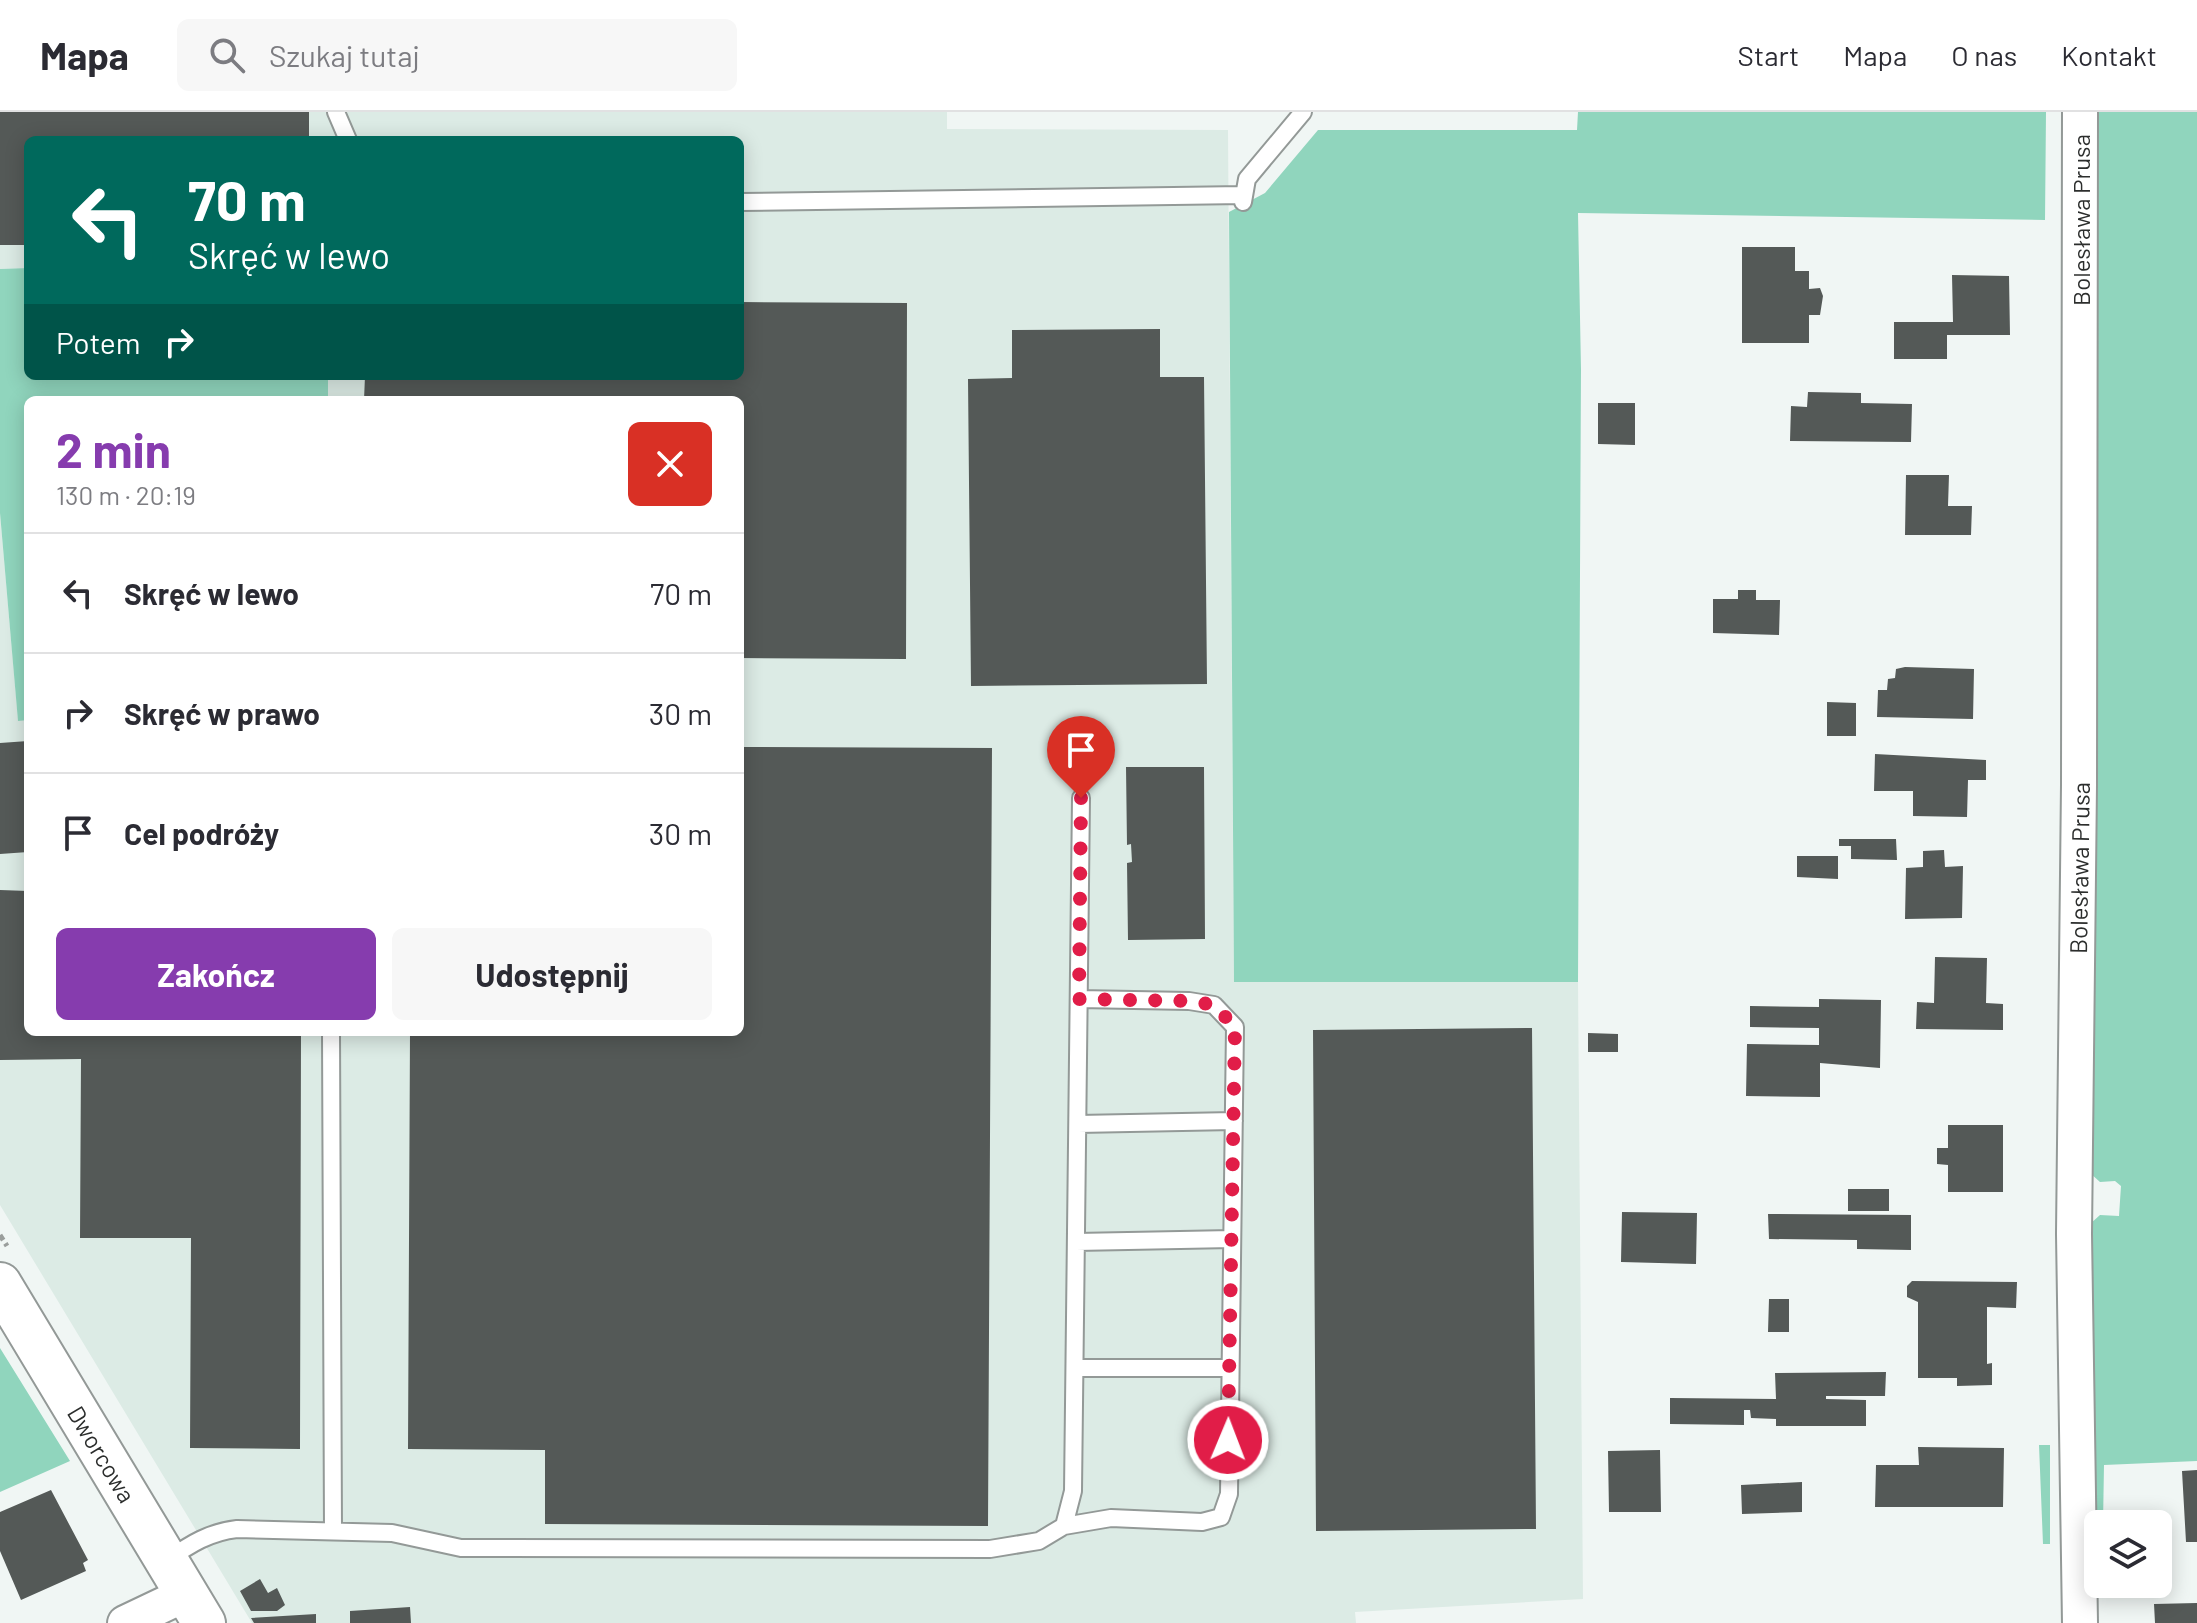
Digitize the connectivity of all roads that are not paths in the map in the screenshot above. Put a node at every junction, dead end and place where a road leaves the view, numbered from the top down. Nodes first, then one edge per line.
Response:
1 (336, 112) edge
2 (1303, 112) edge
3 (2080, 112) edge
4 (346, 136) edge
5 (744, 202) edge
6 (1081, 798) dead end
7 (1079, 999) junction
8 (331, 1036) edge
9 (1234, 1121) junction
10 (1078, 1124) junction
11 (1232, 1239) junction
12 (1076, 1242) junction
13 (0, 1284) edge
14 (1075, 1368) junction
15 (1230, 1368) junction
16 (1064, 1526) junction
17 (333, 1529) junction
18 (185, 1592) edge
19 (125, 1623) edge
20 (2080, 1623) edge

1 - 4 lane
2 - 5 lane
3 - 20 street, Bolesława Prusa
6 - 7 lane
7 - 9 lane
7 - 10 lane
8 - 17 lane
9 - 10 lane
9 - 11 lane
10 - 12 lane
11 - 12 lane
11 - 15 lane
12 - 14 lane
13 - 18 street, Dworcowa
14 - 15 lane
14 - 16 lane
15 - 16 lane
16 - 17 lane
17 - 18 lane
18 - 19 street

